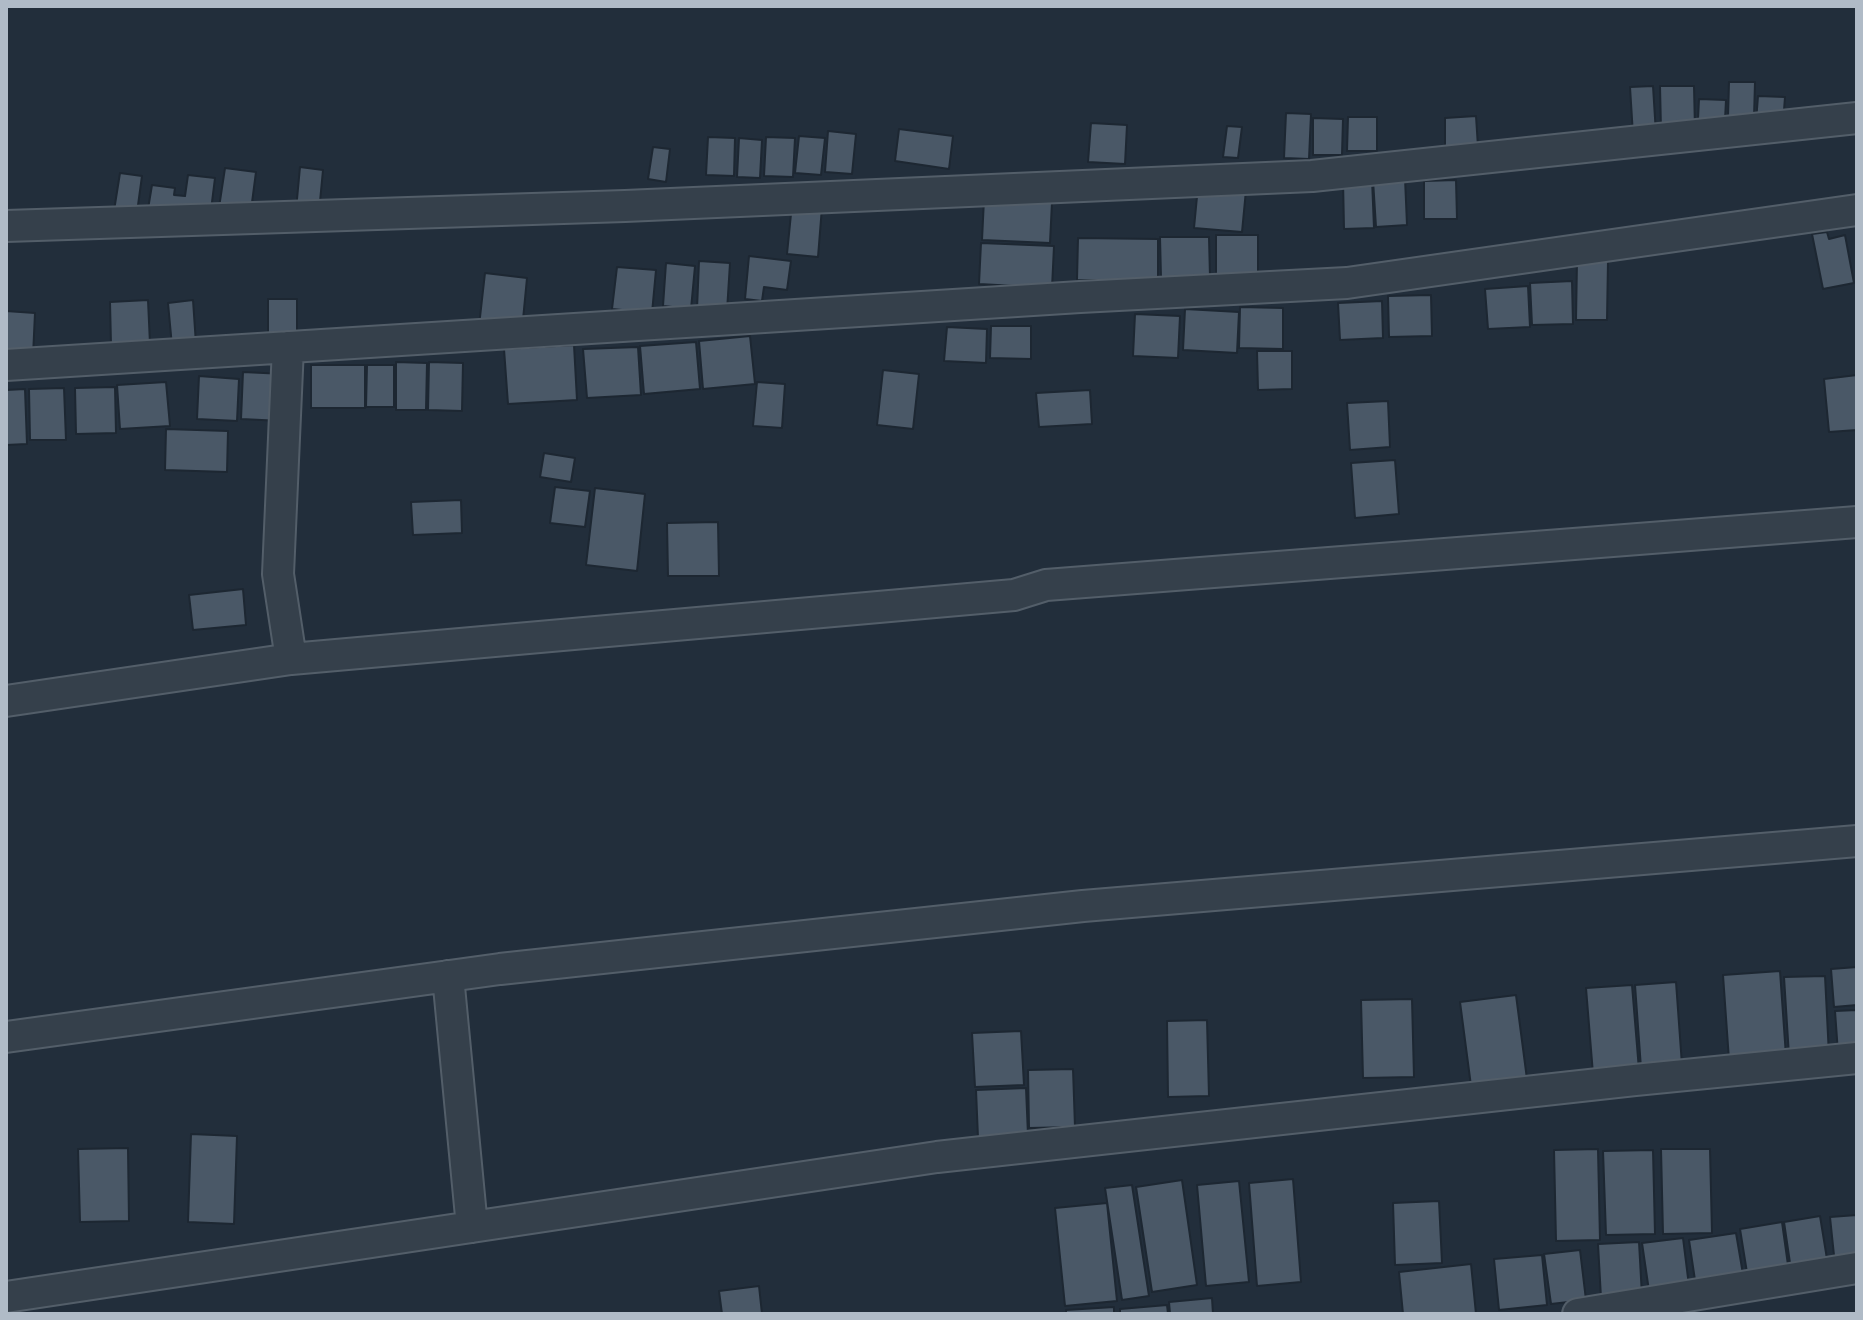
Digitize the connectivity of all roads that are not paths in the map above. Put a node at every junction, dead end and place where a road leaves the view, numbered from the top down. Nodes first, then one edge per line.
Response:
1 (1857, 118) edge
2 (1857, 210) edge
3 (6, 226) edge
4 (288, 347) junction
5 (6, 365) edge
6 (1857, 522) edge
7 (291, 659) junction
8 (6, 701) edge
9 (1857, 841) edge
10 (448, 976) junction
11 (6, 1037) edge
12 (1857, 1058) edge
13 (472, 1227) junction
14 (1857, 1268) edge
15 (6, 1297) edge
16 (1578, 1314) edge

1 - 3 street
2 - 4 street
4 - 5 street
4 - 7 street
6 - 7 street
7 - 8 street
9 - 10 street
10 - 11 street
10 - 13 street
12 - 13 street
13 - 15 street
14 - 16 street

